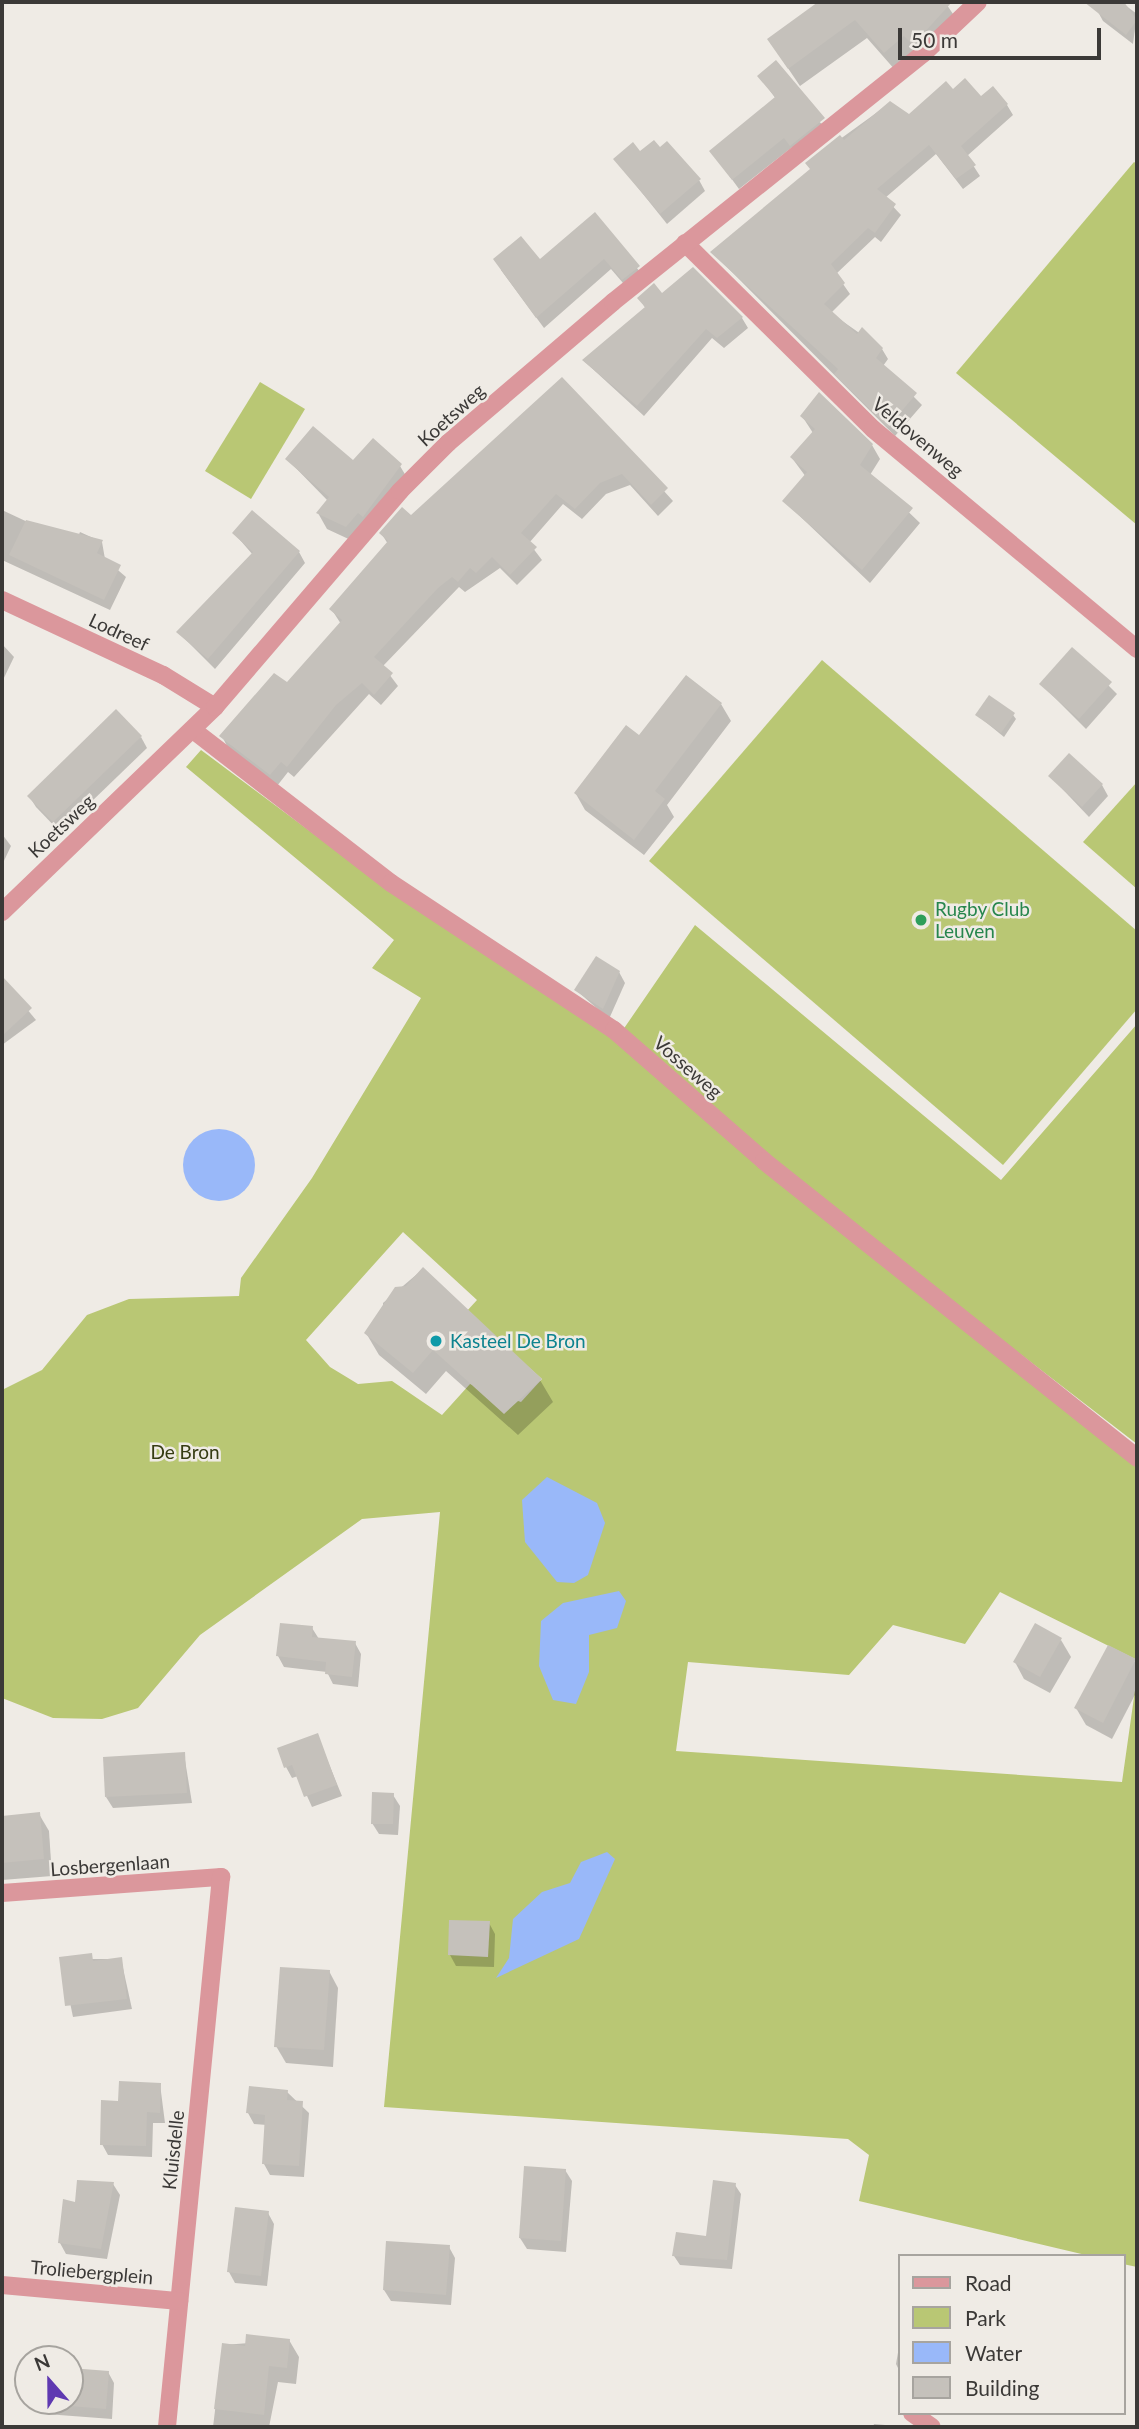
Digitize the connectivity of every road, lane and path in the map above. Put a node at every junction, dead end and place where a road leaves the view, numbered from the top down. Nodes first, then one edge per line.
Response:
1 (978, 2) edge
2 (685, 243) junction
3 (2, 600) edge
4 (1137, 649) edge
5 (215, 707) junction
6 (193, 730) junction
7 (2, 912) edge
8 (1137, 1458) edge
9 (222, 1877) joint
10 (2, 1893) edge
11 (2, 2285) edge
12 (179, 2301) junction
13 (915, 2415) edge
14 (167, 2427) edge
15 (932, 2427) edge

1 - 2 street, Koetsweg
2 - 4 street, Veldovenweg
2 - 5 street, Koetsweg
3 - 5 street, Lodreef
5 - 6 street, Koetsweg
6 - 7 street, Koetsweg
6 - 8 street, Vosseweg
9 - 10 street, Losbergenlaan
9 - 12 street, Kluisdelle
11 - 12 street, Troliebergplein
12 - 14 street, Kluisdelle
13 - 15 street

